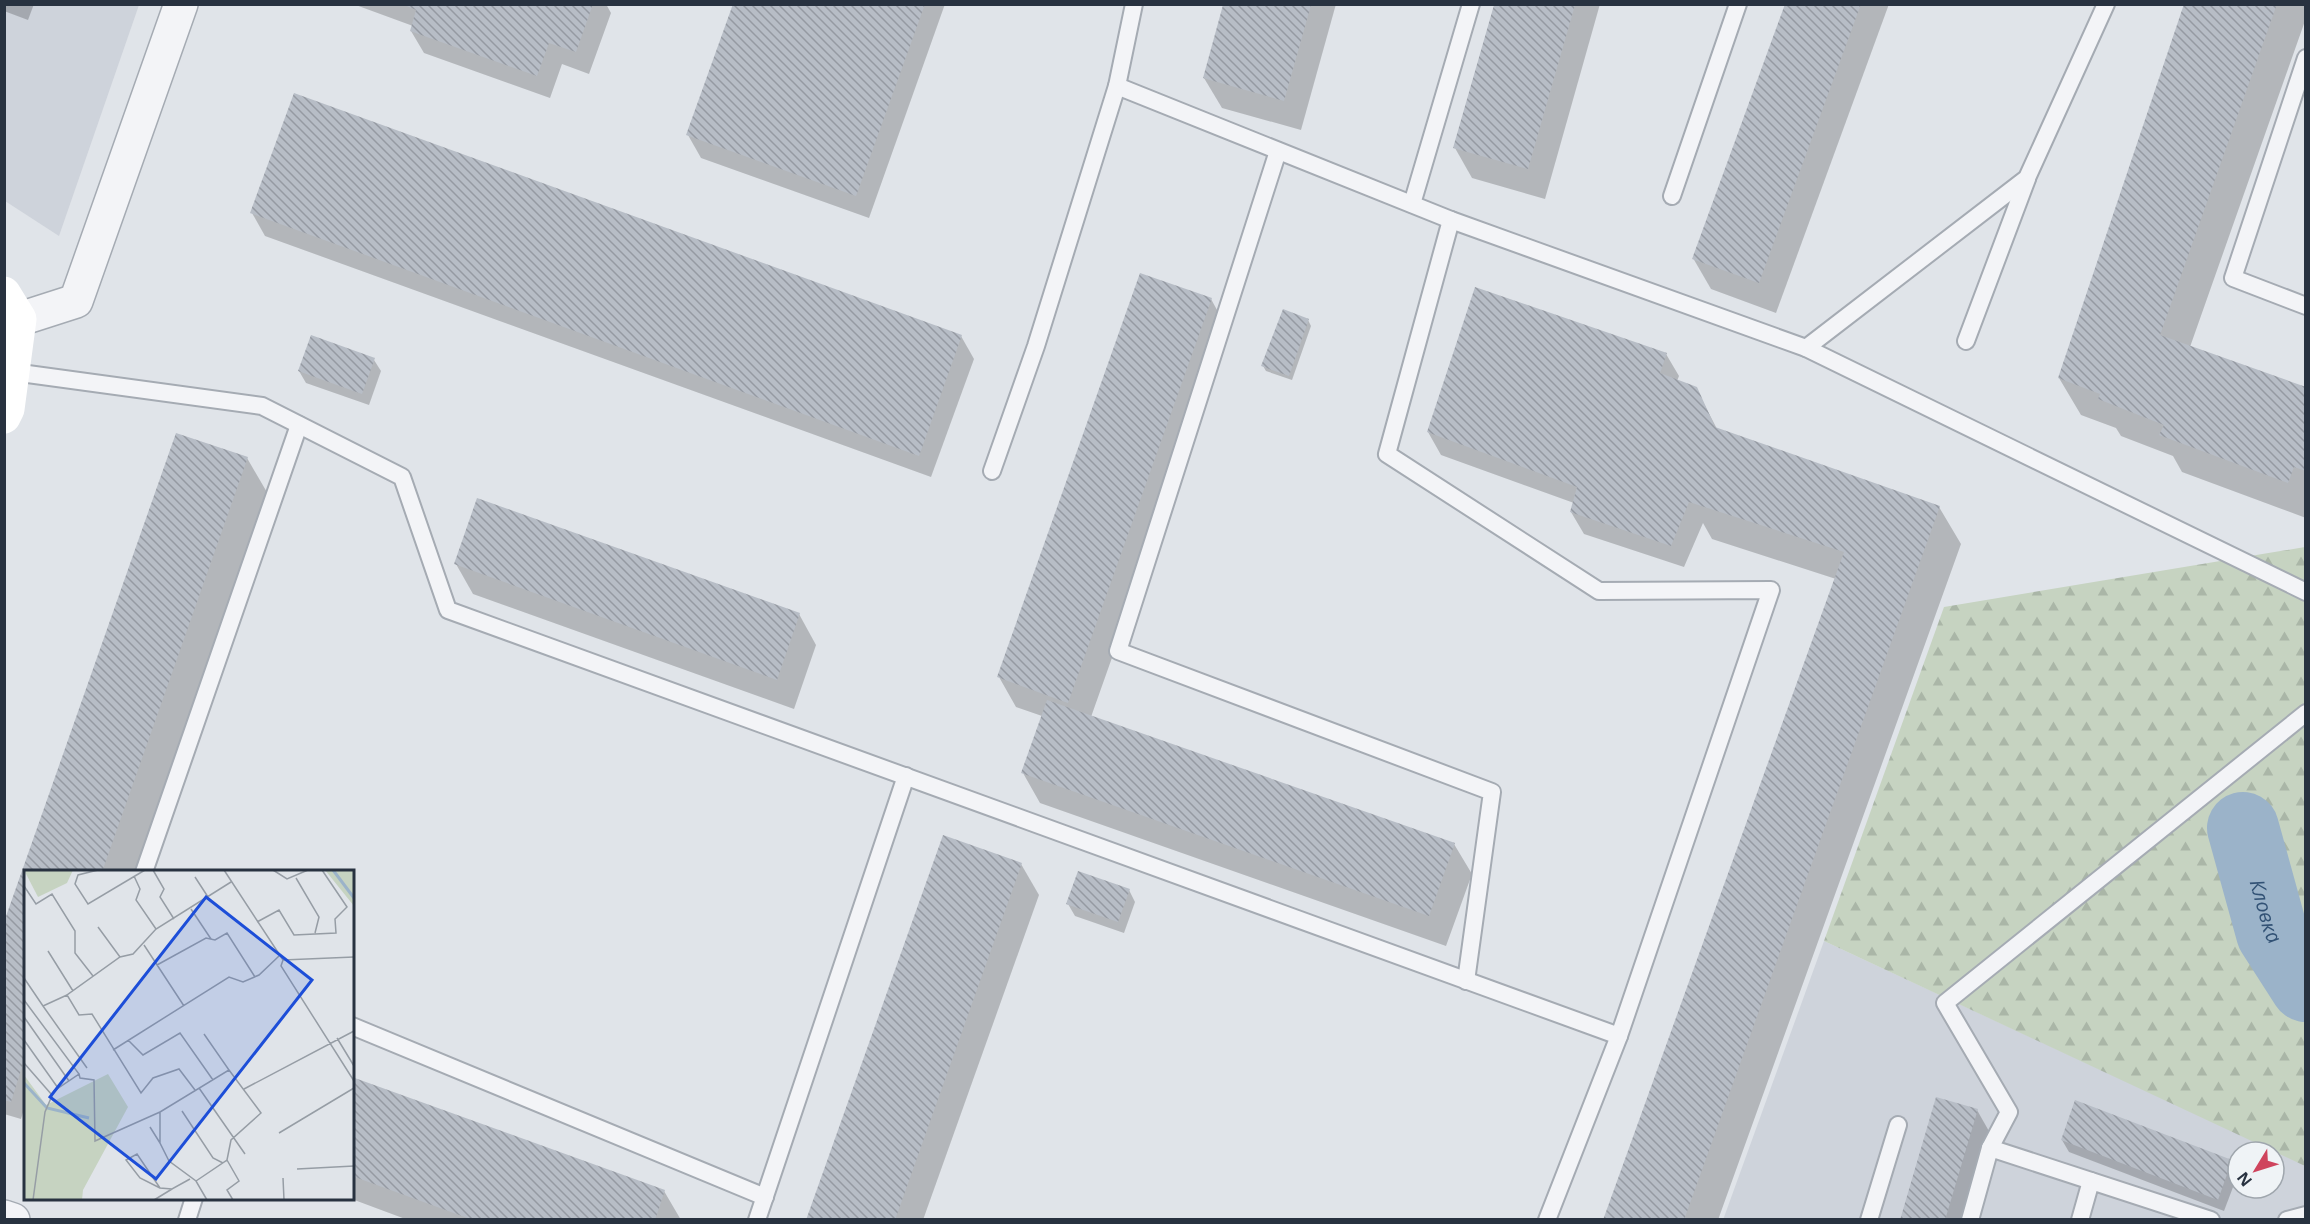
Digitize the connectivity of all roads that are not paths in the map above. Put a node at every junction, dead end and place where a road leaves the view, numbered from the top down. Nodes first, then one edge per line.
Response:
1 (181, 4) edge
2 (1134, 4) edge
3 (1471, 4) edge
4 (1738, 4) edge
5 (2106, 4) edge
6 (2306, 58) edge
7 (1117, 86) junction
8 (1278, 151) junction
9 (2027, 178) junction
10 (1672, 196) dead end
11 (1412, 204) junction
12 (1451, 220) junction
13 (12, 306) edge
14 (2306, 306) edge
15 (1966, 341) dead end
16 (1806, 348) junction
17 (13, 372) junction
18 (4, 417) edge
19 (299, 425) junction
20 (992, 471) dead end
21 (2306, 592) edge
22 (2306, 713) edge
23 (906, 776) junction
24 (145, 870) edge
25 (1466, 981) junction
26 (354, 1027) edge
27 (1619, 1036) junction
28 (1898, 1125) dead end
29 (1990, 1148) junction
30 (2091, 1181) junction
31 (765, 1197) junction
32 (193, 1200) edge
33 (2306, 1215) edge
34 (4, 1217) edge
35 (2210, 1219) edge
36 (13, 1220) edge
37 (187, 1220) edge
38 (757, 1220) edge
39 (1547, 1220) edge
40 (1869, 1220) edge
41 (1970, 1220) edge
42 (2080, 1220) edge
43 (2287, 1220) edge

1 - 13 street
2 - 7 lane
3 - 11 lane
4 - 10 lane
5 - 9 lane
6 - 14 lane
7 - 8 lane
7 - 20 lane
8 - 11 lane
8 - 25 lane
9 - 15 lane
9 - 16 lane
11 - 12 lane
12 - 16 lane
12 - 27 lane
13 - 17 street
16 - 21 lane
17 - 18 street
17 - 19 lane
19 - 23 lane
19 - 24 lane
22 - 29 lane
23 - 25 lane
23 - 31 lane
25 - 27 lane
26 - 31 lane
27 - 39 lane
28 - 40 lane
29 - 30 lane
29 - 41 lane
30 - 35 lane
30 - 42 lane
31 - 38 lane
32 - 37 lane
33 - 43 lane
34 - 36 street

